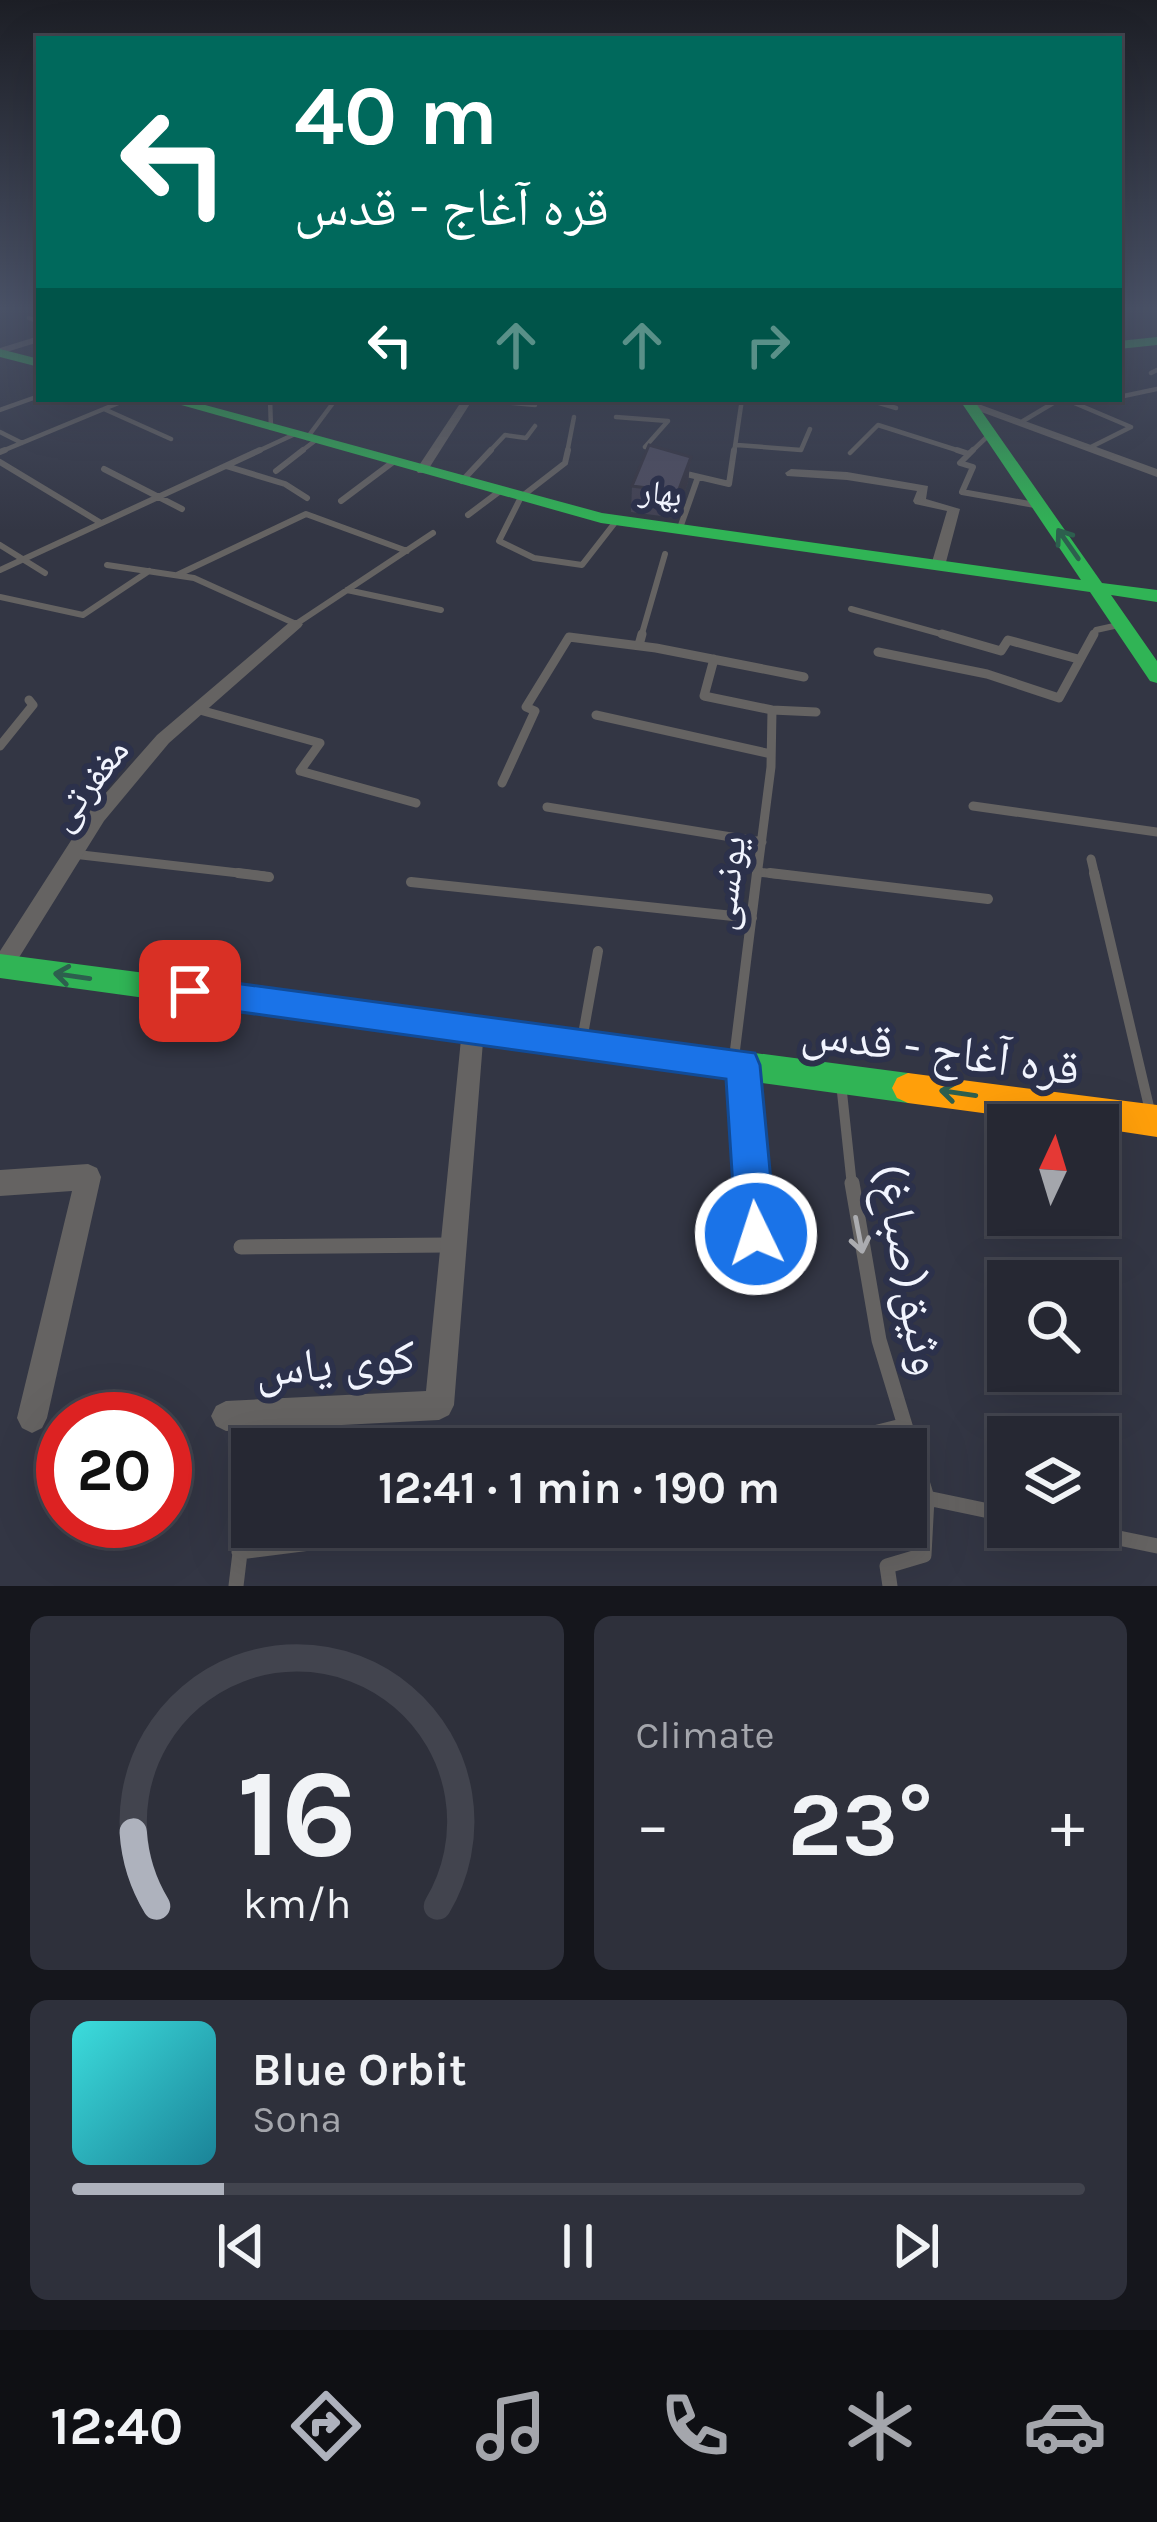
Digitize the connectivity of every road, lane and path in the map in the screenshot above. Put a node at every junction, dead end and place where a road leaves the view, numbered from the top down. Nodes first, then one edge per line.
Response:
1 (1157, 389) edge
2 (1122, 396) edge
3 (36, 397) edge
4 (121, 402) edge
5 (178, 402) edge
6 (272, 402) edge
7 (333, 402) edge
8 (466, 402) edge
9 (502, 402) edge
10 (742, 402) edge
11 (875, 402) edge
12 (966, 402) edge
13 (968, 402) edge
14 (1058, 402) edge
15 (1070, 402) edge
16 (535, 405) dead end
17 (104, 409) junction
18 (896, 409) dead end
19 (0, 410) edge
20 (574, 417) dead end
21 (616, 417) dead end
22 (1023, 421) junction
23 (535, 426) dead end
24 (810, 429) dead end
25 (0, 432) edge
26 (990, 434) junction
27 (297, 435) junction
28 (171, 439) dead end
29 (22, 443) junction
30 (737, 445) junction
31 (1091, 447) junction
32 (0, 452) edge
33 (850, 453) dead end
34 (969, 454) junction
35 (0, 462) edge
36 (393, 462) junction
37 (226, 466) junction
38 (654, 466) edge
39 (104, 469) dead end
40 (422, 470) junction
41 (676, 471) edge
42 (276, 472) dead end
43 (791, 473) dead end
44 (1157, 473) edge
45 (698, 476) junction
46 (462, 481) junction
47 (510, 494) junction
48 (160, 496) junction
49 (307, 498) dead end
50 (341, 502) dead end
51 (1041, 506) junction
52 (182, 508) dead end
53 (468, 515) dead end
54 (617, 520) junction
55 (101, 524) junction
56 (680, 528) junction
57 (434, 533) dead end
58 (0, 545) edge
59 (407, 551) junction
60 (665, 554) dead end
61 (25, 559) junction
62 (939, 562) junction
63 (107, 565) dead end
64 (0, 570) edge
65 (149, 571) junction
66 (45, 573) dead end
67 (177, 575) junction
68 (1097, 585) junction
69 (347, 590) junction
70 (1157, 596) edge
71 (0, 597) edge
72 (851, 609) dead end
73 (441, 610) dead end
74 (296, 624) junction
75 (1123, 624) junction
76 (639, 646) junction
77 (878, 652) dead end
78 (1078, 658) junction
79 (714, 659) junction
80 (1156, 673) edge
81 (804, 676) dead end
82 (29, 700) dead end
83 (196, 709) junction
84 (772, 710) junction
85 (816, 712) dead end
86 (596, 715) dead end
87 (0, 746) edge
88 (771, 754) junction
89 (502, 783) dead end
90 (416, 802) dead end
91 (973, 806) dead end
92 (547, 808) dead end
93 (1157, 832) edge
94 (762, 842) junction
95 (73, 854) junction
96 (1091, 859) dead end
97 (758, 872) junction
98 (269, 878) dead end
99 (411, 882) dead end
100 (988, 899) dead end
101 (752, 919) junction
102 (598, 951) dead end
103 (1, 966) edge
104 (473, 1029) junction
105 (581, 1043) junction
106 (738, 1064) junction
107 (841, 1078) junction
108 (1155, 1120) edge
109 (0, 1183) edge
110 (453, 1245) junction
111 (241, 1247) dead end
112 (759, 1276) dead end
113 (257, 1414) junction
114 (226, 1416) dead end
115 (32, 1418) dead end
116 (902, 1426) joint
117 (255, 1428) edge
118 (894, 1428) edge
119 (927, 1498) edge
120 (987, 1511) edge
121 (1119, 1538) edge
122 (1157, 1546) edge
123 (240, 1548) edge
124 (270, 1548) edge
125 (924, 1548) edge
126 (239, 1552) junction
127 (236, 1586) edge
128 (890, 1586) edge

1 - 2 lane
3 - 19 lane
4 - 17 lane
5 - 27 main road, بهار
6 - 27 lane
7 - 27 lane
8 - 40 street
9 - 16 lane
10 - 30 lane
11 - 18 lane
12 - 26 main road
13 - 22 street
14 - 22 lane
15 - 31 lane
17 - 28 lane
17 - 29 lane
20 - 47 lane
21 - 38 lane
22 - 31 street
23 - 46 lane
24 - 30 lane
25 - 29 lane
26 - 34 lane
26 - 51 main road
27 - 36 main road, بهار
27 - 37 lane
27 - 42 lane
29 - 32 lane
30 - 45 lane
31 - 44 street
33 - 34 lane
34 - 51 lane
35 - 55 lane
36 - 40 main road, بهار
36 - 50 lane
37 - 48 lane
37 - 49 lane
39 - 48 lane
40 - 46 main road, بهار
41 - 45 lane
43 - 62 street
45 - 56 lane
46 - 47 main road, بهار
47 - 53 lane
47 - 54 main road, بهار
47 - 54 lane
48 - 52 lane
48 - 55 lane
68 -> 51 main road
54 - 56 main road, بهار
55 - 61 lane
56 - 62 main road, بهار
57 - 59 lane, مغفرتی
58 - 61 lane
59 - 67 lane
59 - 69 lane, مغفرتی
60 - 76 lane
61 - 64 lane
61 - 66 lane
62 - 68 main road, بهار
63 - 65 lane
65 - 67 lane
65 - 71 lane
67 - 74 lane
68 - 70 main road, بهار
68 - 75 main road
69 - 73 lane
69 - 74 lane, مغفرتی
72 - 78 lane
74 - 83 street, مغفرتی
75 - 78 lane
75 - 80 main road
76 - 79 lane
76 - 89 lane
77 - 78 lane
79 - 81 lane
79 - 84 lane
82 - 87 lane
83 - 90 lane
83 - 95 street, مغفرتی
84 - 85 lane
84 - 88 lane, یونسی
86 - 88 lane
88 - 94 lane, یونسی
91 - 93 lane
92 - 94 lane
94 - 97 lane, یونسی
95 - 98 lane
95 - 103 street, مغفرتی
96 - 108 lane
97 - 100 lane
97 - 101 lane, یونسی
99 - 101 lane
101 - 106 lane, یونسی
102 - 105 lane
104 -> 103 main road, قره آغاج - قدس
104 - 105 main road, قره آغاج - قدس
104 - 110 street, کوی یاس
105 - 106 main road, قره آغاج - قدس
106 - 107 main road, قره آغاج - قدس
106 - 112 lane, یونسی
108 -> 107 main road, قره آغاج - قدس
107 -> 116 lane, وثیق(صباغ)
109 - 115 street
110 - 111 lane
110 - 113 street, کوی یاس
113 - 114 street, کوی یاس
113 - 117 lane
116 - 118 lane
119 - 120 lane
121 - 122 lane
123 - 126 lane
124 - 126 lane
125 - 128 lane, وثیق(صباغ)
126 - 127 lane

